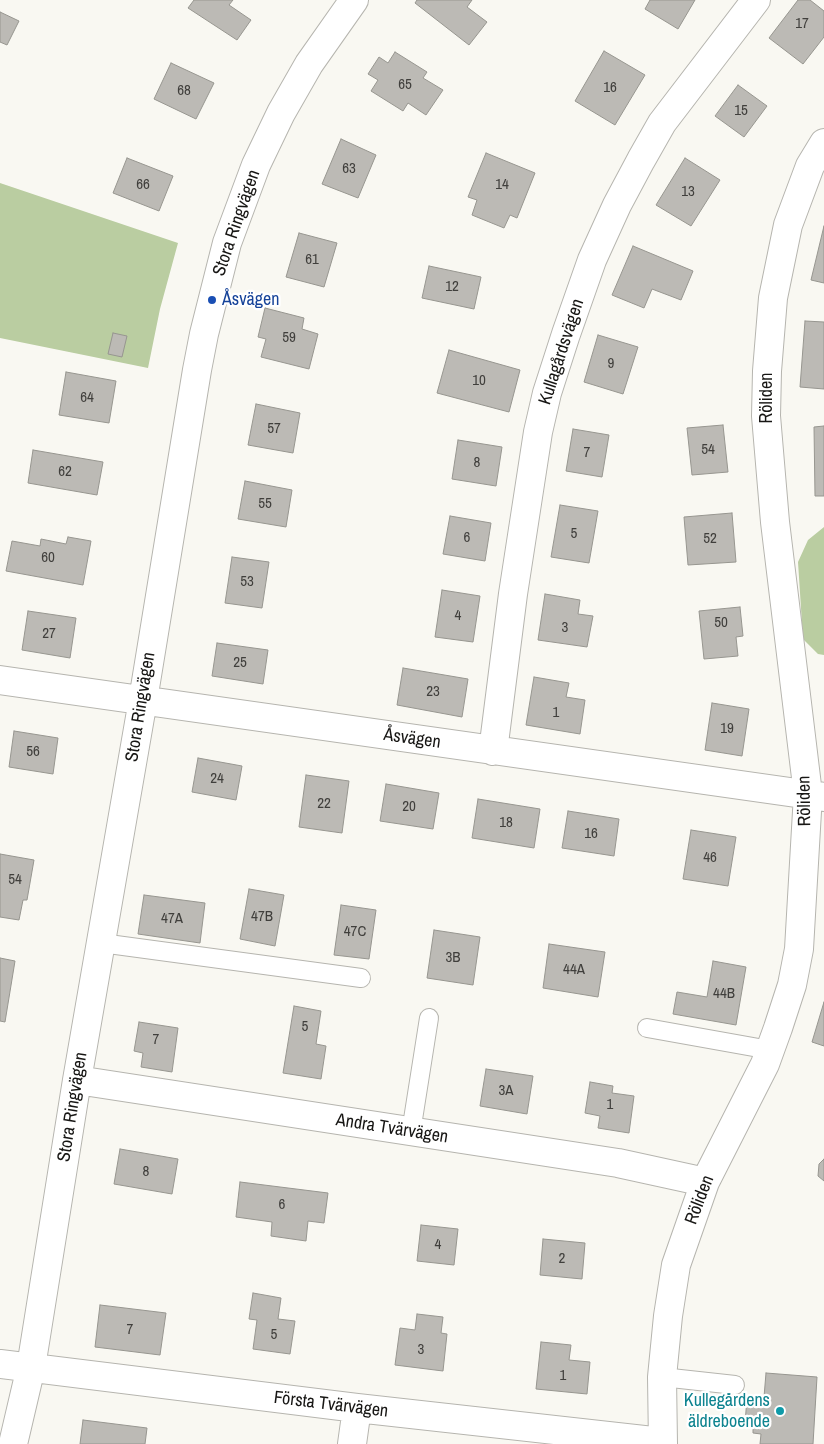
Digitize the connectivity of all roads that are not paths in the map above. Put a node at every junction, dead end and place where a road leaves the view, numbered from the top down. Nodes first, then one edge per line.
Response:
1 (354, 0) edge
2 (756, 0) edge
3 (824, 143) edge
4 (0, 680) edge
5 (143, 700) junction
6 (493, 751) junction
7 (816, 796) edge
8 (101, 943) junction
9 (360, 978) dead end
10 (429, 1018) dead end
11 (646, 1028) dead end
12 (770, 1050) junction
13 (77, 1080) junction
14 (411, 1132) junction
15 (705, 1182) junction
16 (0, 1364) edge
17 (30, 1367) junction
18 (662, 1377) junction
19 (735, 1385) dead end
20 (357, 1408) junction
21 (662, 1443) edge
22 (13, 1444) edge
23 (352, 1444) edge

1 - 5 street, Stora Ringvägen
2 - 6 street, Kullagårdsvägen
3 - 7 street, Röliden
4 - 5 street, Åsvägen
5 - 6 street, Åsvägen
5 - 8 street, Stora Ringvägen
6 - 7 street, Åsvägen
7 - 12 street, Röliden
8 - 9 lane
8 - 13 street, Stora Ringvägen
10 - 14 lane
11 - 12 lane
12 - 15 street, Röliden
13 - 14 street, Andra Tvärvägen
13 - 17 street, Stora Ringvägen
14 - 15 street, Andra Tvärvägen
15 - 18 street, Röliden
16 - 17 street, Första Tvärvägen
17 - 20 street, Första Tvärvägen
17 - 22 street, Stora Ringvägen
18 - 19 lane
18 - 21 street, Röliden
20 - 21 street, Första Tvärvägen
20 - 23 street

